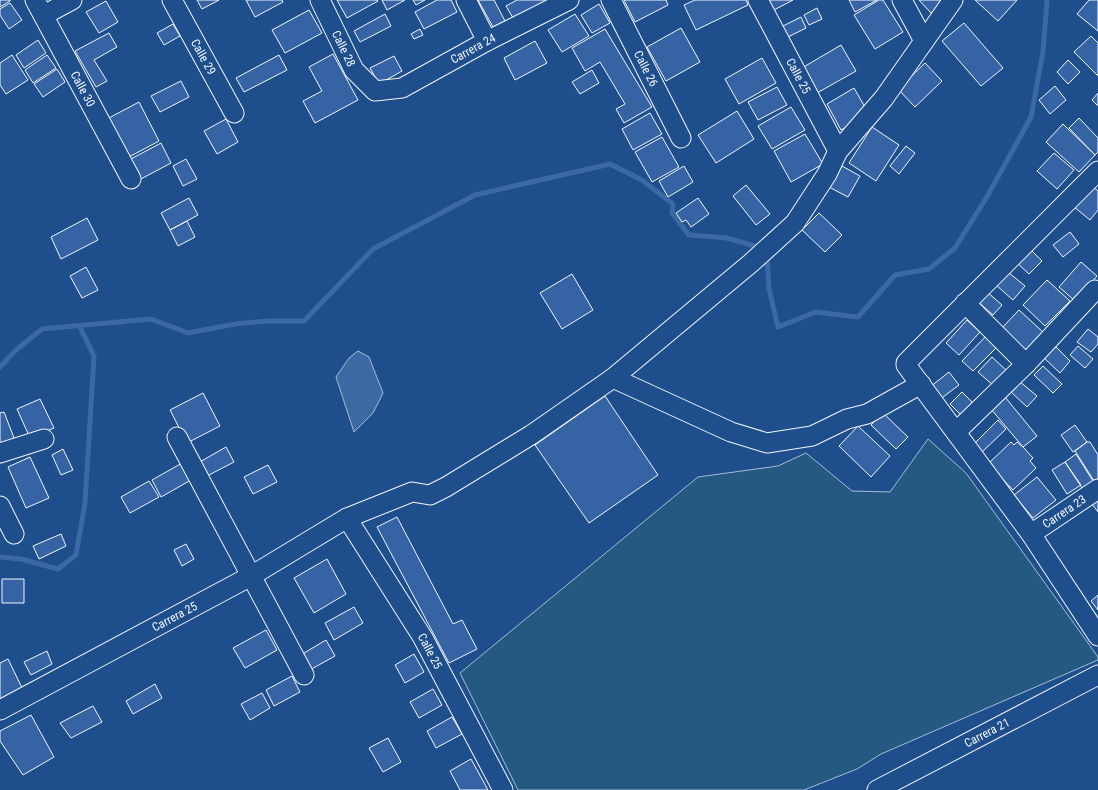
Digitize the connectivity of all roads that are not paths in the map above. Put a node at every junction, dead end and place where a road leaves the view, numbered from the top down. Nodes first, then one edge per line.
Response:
1 (72, 0) edge
2 (172, 0) edge
3 (320, 0) edge
4 (466, 0) edge
5 (569, 0) edge
6 (611, 0) edge
7 (758, 0) edge
8 (902, 0) edge
9 (953, 0) edge
10 (39, 7) edge
11 (487, 41) junction
12 (924, 41) junction
13 (375, 91) joint
14 (234, 113) dead end
15 (681, 138) dead end
16 (838, 152) junction
17 (1098, 171) edge
18 (131, 179) dead end
19 (1095, 290) dead end
20 (965, 303) junction
21 (1026, 364) junction
22 (613, 378) junction
23 (922, 384) junction
24 (956, 432) junction
25 (177, 437) dead end
26 (44, 439) dead end
27 (0, 453) edge
28 (1098, 489) edge
29 (0, 506) edge
30 (347, 518) junction
31 (14, 534) dead end
32 (1031, 534) junction
33 (251, 576) junction
34 (1098, 636) edge
35 (304, 674) dead end
36 (1098, 675) edge
37 (0, 710) edge
38 (503, 790) edge
39 (876, 790) edge

1 - 10 street
2 - 14 street, Calle 29
3 - 13 street, Calle 28
4 - 11 street
5 - 11 street, Carrera 24
6 - 15 street, Calle 26
7 - 16 street, Calle 25
8 - 12 street
9 - 12 street, Carrera 25
10 - 18 street, Calle 30
11 - 13 street, Carrera 24
12 - 16 street, Carrera 25
16 - 22 street, Carrera 25
17 - 20 street
19 - 21 street
20 - 21 street
20 - 23 street
21 - 24 street
22 - 23 street
22 - 30 street, Carrera 25
23 - 24 street
24 - 32 street
25 - 33 street
26 - 27 street
28 - 32 street, Carrera 23
29 - 31 street
30 - 33 street, Carrera 25
30 - 38 street, Calle 25
32 - 34 street
33 - 35 street
33 - 37 street, Carrera 25
36 - 39 street, Carrera 21

